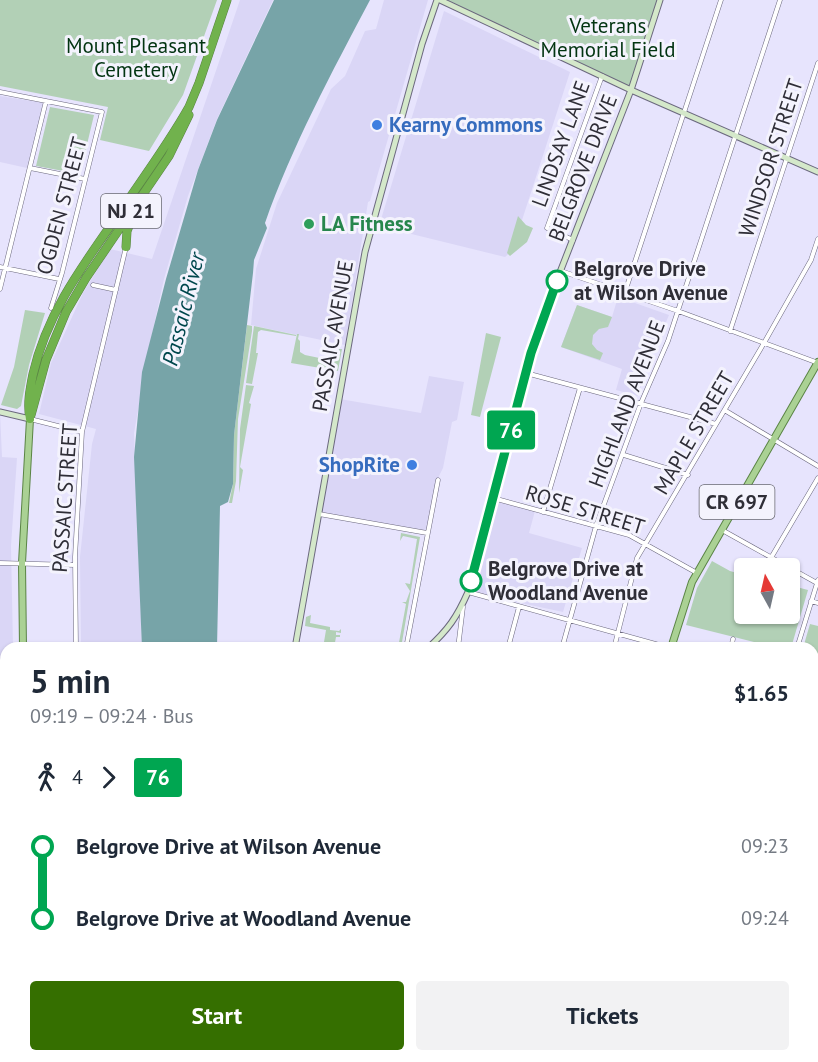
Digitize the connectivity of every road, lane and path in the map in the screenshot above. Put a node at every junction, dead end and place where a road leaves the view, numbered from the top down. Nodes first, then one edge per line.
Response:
1 (228, 0) edge
2 (439, 0) edge
3 (660, 0) edge
4 (721, 0) edge
5 (780, 0) edge
6 (818, 63) edge
7 (602, 76) junction
8 (631, 90) junction
9 (0, 92) edge
10 (46, 101) junction
11 (684, 113) junction
12 (735, 135) junction
13 (786, 158) junction
14 (29, 168) junction
15 (818, 172) edge
16 (85, 178) junction
17 (146, 190) junction
18 (818, 239) edge
19 (574, 240) junction
20 (126, 247) joint
21 (2, 268) edge
22 (561, 271) junction
23 (59, 279) junction
24 (93, 285) dead end
25 (0, 289) edge
26 (116, 290) junction
27 (626, 292) junction
28 (51, 308) dead end
29 (678, 311) junction
30 (730, 331) junction
31 (764, 343) junction
32 (818, 362) edge
33 (526, 373) junction
34 (580, 388) junction
35 (641, 403) junction
36 (726, 411) junction
37 (0, 412) edge
38 (30, 419) junction
39 (716, 424) junction
40 (82, 432) junction
41 (773, 441) junction
42 (624, 455) junction
43 (818, 466) edge
44 (688, 475) junction
45 (818, 478) edge
46 (438, 480) dead end
47 (493, 498) junction
48 (543, 512) junction
49 (319, 514) junction
50 (596, 526) junction
51 (721, 530) junction
52 (427, 533) junction
53 (646, 544) junction
54 (771, 558) joint
55 (0, 563) edge
56 (22, 563) junction
57 (75, 565) junction
58 (696, 573) junction
59 (800, 573) edge
60 (817, 582) edge
61 (468, 592) junction
62 (811, 601) junction
63 (463, 603) junction
64 (818, 603) edge
65 (519, 607) junction
66 (570, 620) junction
67 (618, 634) junction
68 (733, 639) dead end
69 (23, 642) edge
70 (76, 642) edge
71 (296, 642) edge
72 (407, 642) edge
73 (435, 642) edge
74 (459, 642) edge
75 (510, 642) edge
76 (564, 642) edge
77 (616, 642) edge
78 (648, 642) edge
79 (673, 642) edge
80 (732, 642) edge
81 (799, 642) edge

1 - 17 highway, NJ 21
1 - 38 highway, NJ 21
2 - 7 street
2 - 49 street, PASSAIC AVENUE
3 - 8 street, BELGROVE DRIVE
4 - 11 street
5 - 12 street, HIGHLAND AVENUE
6 - 13 street, WINDSOR STREET
7 - 8 street
7 - 19 street, LINDSAY LANE
8 - 11 street
8 - 19 street, BELGROVE DRIVE
9 - 10 street
10 - 14 street
10 - 16 street, OGDEN STREET
11 - 12 street
11 - 27 street
12 - 13 street
12 - 29 street, HIGHLAND AVENUE
13 - 15 street
13 - 30 street, WINDSOR STREET
14 - 16 street
14 - 21 street
16 - 23 street, OGDEN STREET
17 - 20 highway
17 - 38 highway, NJ 21
18 - 31 street, MAPLE STREET
19 - 22 street, BELGROVE DRIVE
20 - 26 street, PASSAIC STREET
21 - 23 street
21 - 25 street
22 - 27 street
22 - 33 street, BELGROVE DRIVE
23 - 28 street, OGDEN STREET
24 - 26 street
26 - 40 street, PASSAIC STREET
27 - 29 street
29 - 30 street
29 - 35 street, HIGHLAND AVENUE
30 - 31 street
31 - 32 street
31 - 36 street, MAPLE STREET
32 - 41 main road, CR 697
33 - 34 street
33 - 47 street, BELGROVE DRIVE
34 - 35 street
34 - 48 street
35 - 39 street
35 - 42 street, HIGHLAND AVENUE
36 - 39 street, MAPLE STREET
36 - 41 street
37 - 38 street
38 - 40 street
38 - 56 main road, NJ 21
39 - 44 street, MAPLE STREET
40 - 57 street, PASSAIC STREET
41 - 43 street
41 - 51 main road, CR 697
42 - 44 street
42 - 50 street, HIGHLAND AVENUE
44 - 53 street, MAPLE STREET
45 - 54 street
46 - 52 street
47 - 48 street, ROSE STREET
47 - 61 street, BELGROVE DRIVE
48 - 50 street, ROSE STREET
49 - 52 street
49 - 71 street, PASSAIC AVENUE
50 - 53 street, ROSE STREET
50 - 66 street, HIGHLAND AVENUE
51 - 54 street
51 - 58 main road, CR 697
52 - 72 street
53 - 58 street, ROSE STREET
53 - 67 street, MAPLE STREET
55 - 56 street
56 - 57 street
56 - 69 main road, NJ 21
57 - 70 street, PASSAIC STREET
58 - 79 main road, CR 697
59 - 60 street
60 - 62 street
61 - 63 street, BELGROVE DRIVE
61 - 65 street
62 - 64 street
62 - 81 street
63 - 73 street, BELGROVE DRIVE
63 - 74 street
65 - 66 street
65 - 75 street
66 - 67 street
66 - 76 street, HIGHLAND AVENUE
67 - 77 street, MAPLE STREET
67 - 78 street
68 - 80 street

